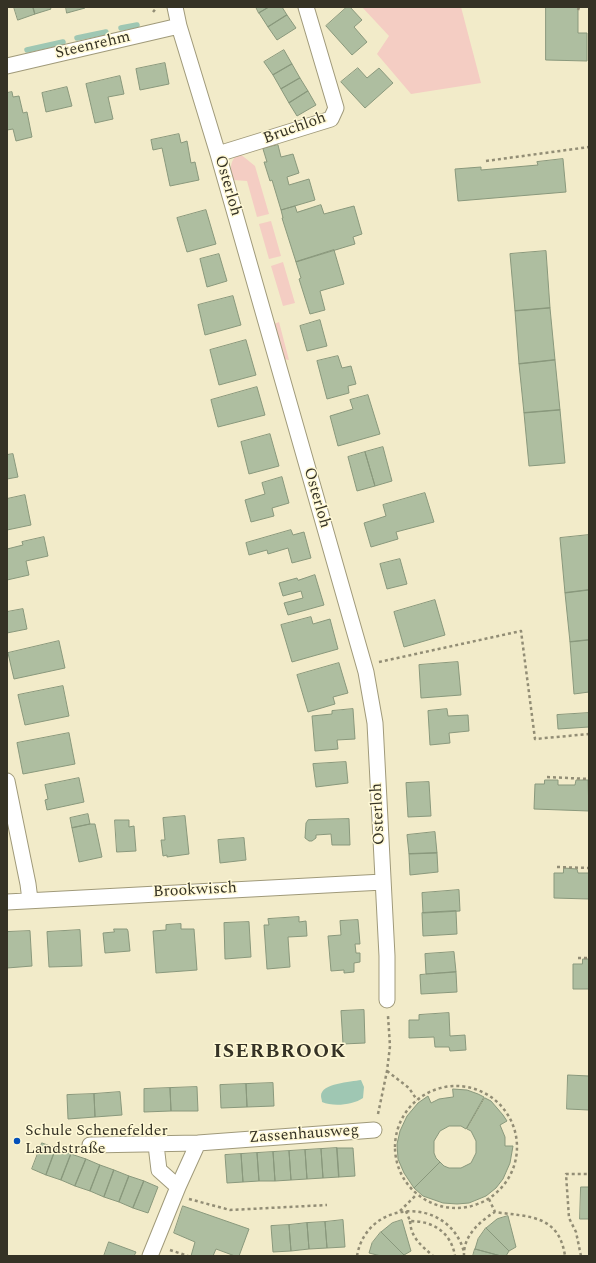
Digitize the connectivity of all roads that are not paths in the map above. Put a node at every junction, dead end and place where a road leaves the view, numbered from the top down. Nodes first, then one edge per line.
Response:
1 (175, 7) edge
2 (306, 7) edge
3 (180, 26) junction
4 (7, 66) edge
5 (218, 154) junction
6 (7, 781) edge
7 (383, 882) junction
8 (30, 900) junction
9 (7, 902) edge
10 (387, 1000) road end
11 (374, 1130) road end
12 (198, 1143) junction
13 (156, 1144) junction
14 (90, 1145) dead end
15 (176, 1191) junction
16 (150, 1256) edge

1 - 3 street, Osterloh
2 - 5 street, Bruchloh
3 - 4 street, Steenrehm
3 - 5 street, Osterloh
5 - 7 street, Osterloh
6 - 8 street
7 - 8 street, Brookwisch
7 - 10 street, Osterloh
8 - 9 street, Brookwisch
11 - 12 street, Zassenhausweg
12 - 13 street, Zassenhausweg
12 - 15 street
13 - 14 street, Zassenhausweg
13 - 15 street
15 - 16 street

